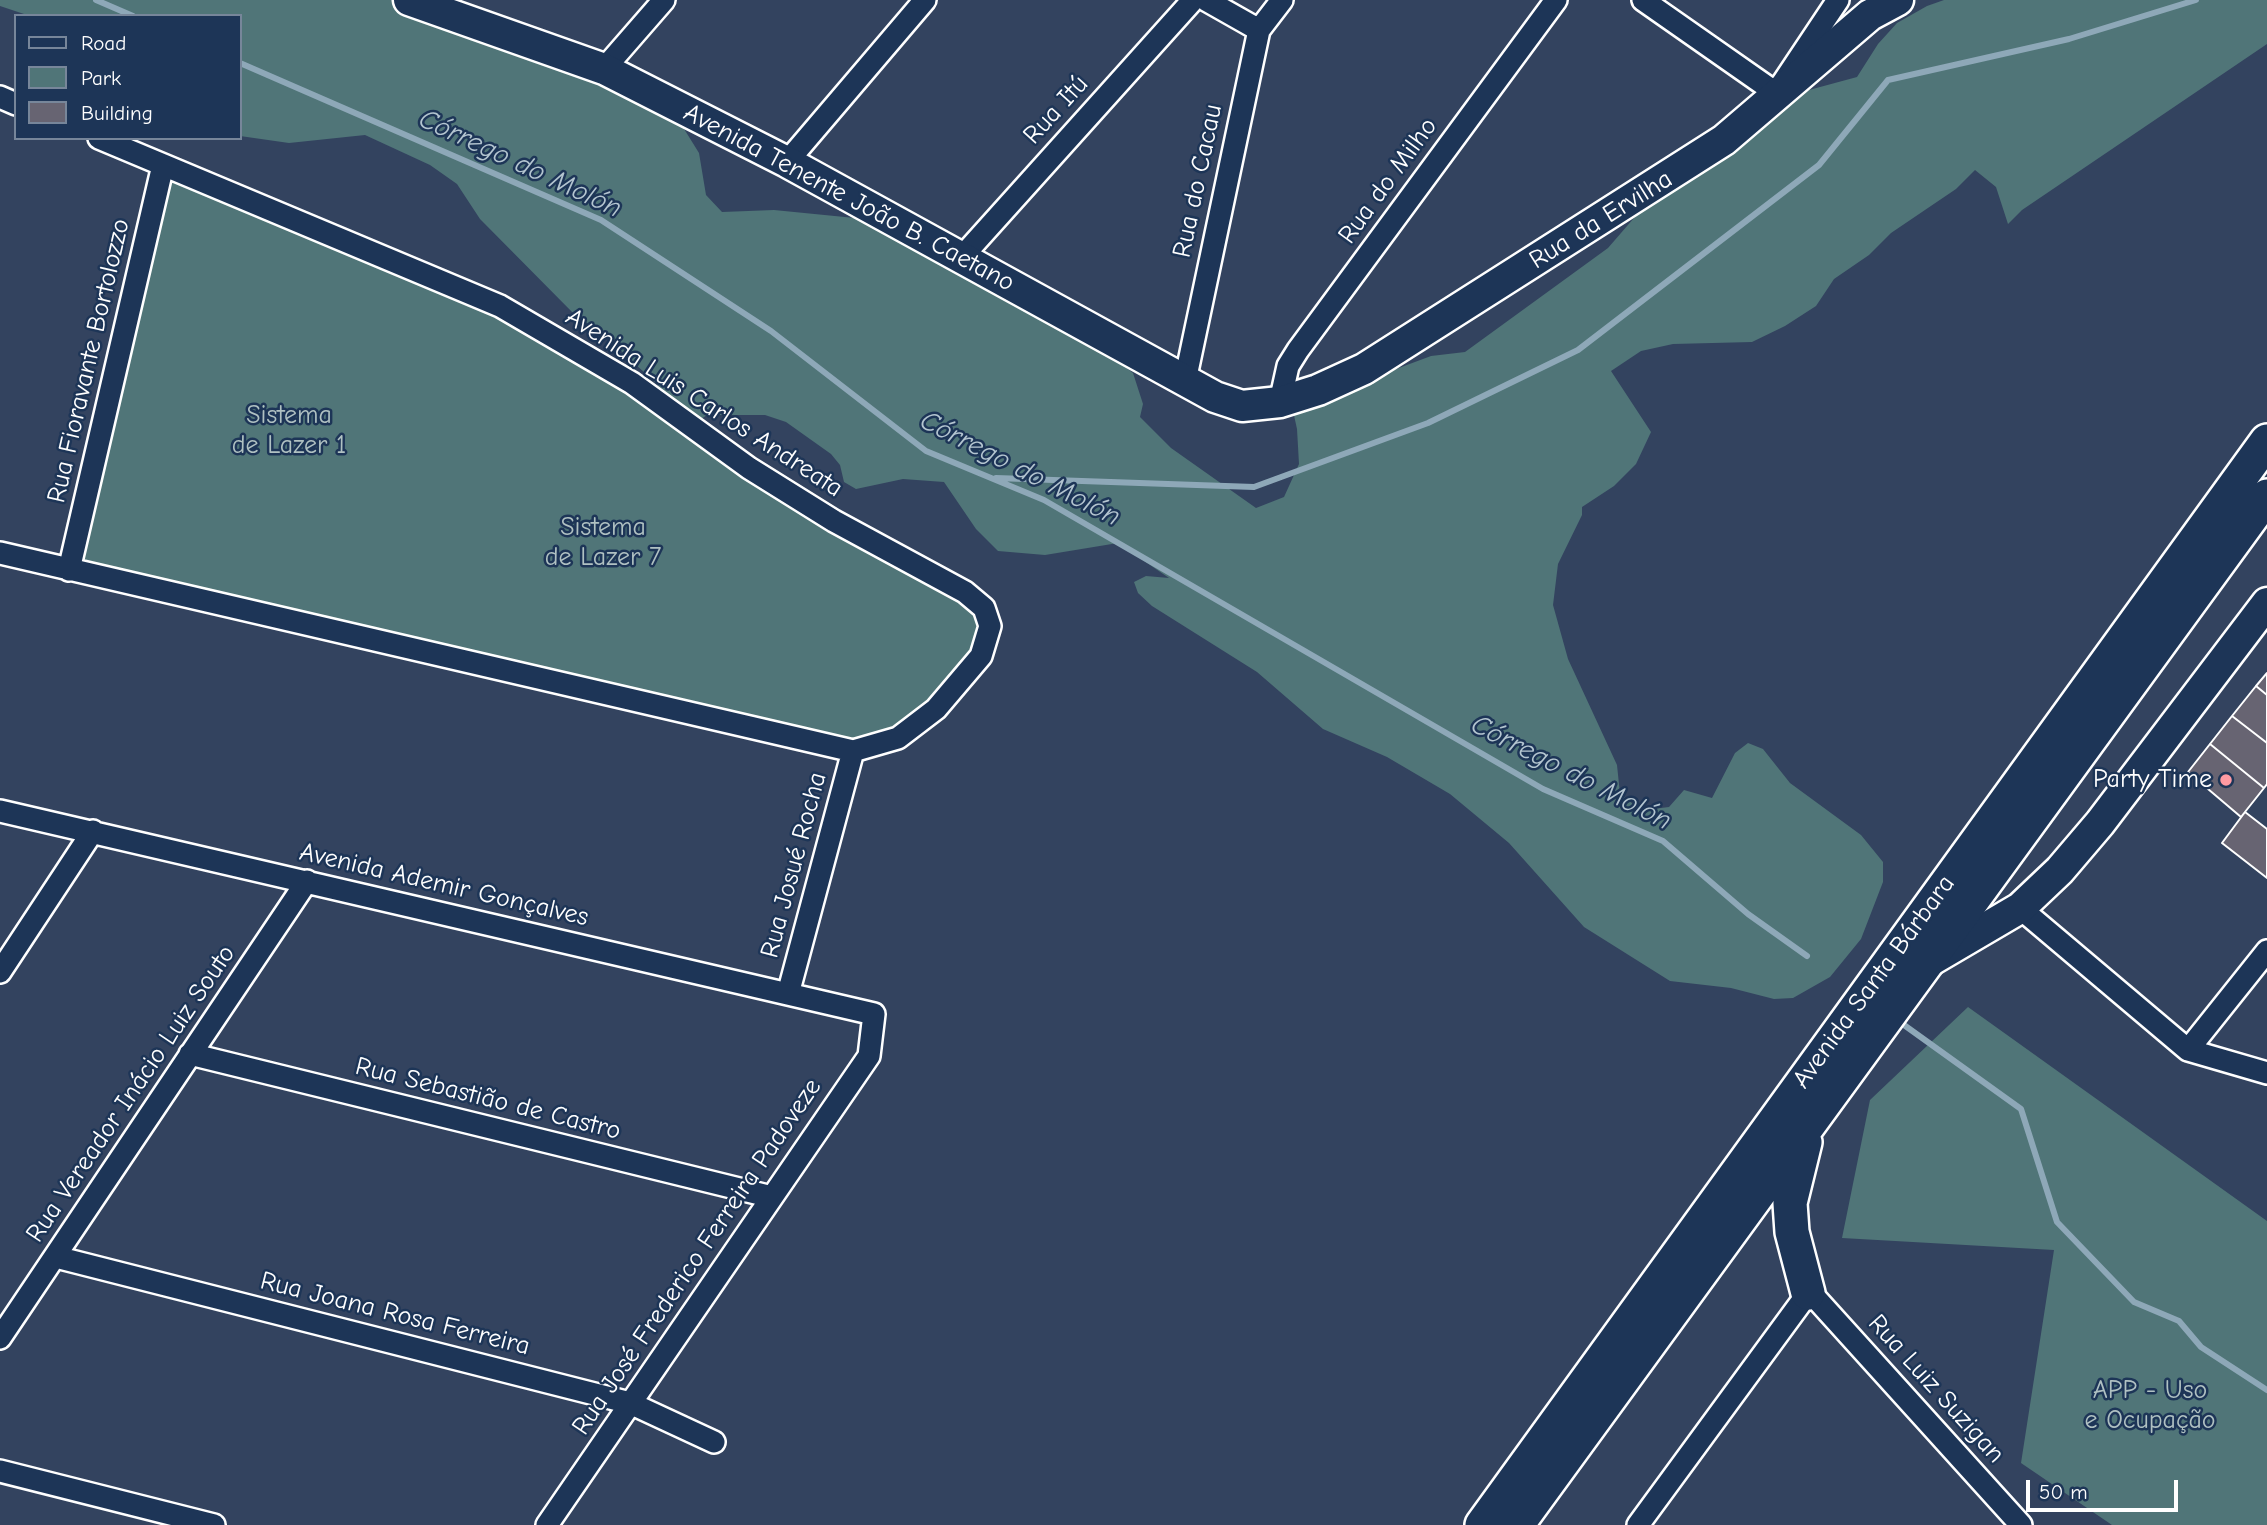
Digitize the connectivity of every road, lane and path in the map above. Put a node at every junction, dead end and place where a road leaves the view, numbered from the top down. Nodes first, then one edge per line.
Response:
1 (409, 0) edge
2 (664, 0) edge
3 (925, 0) edge
4 (1193, 0) edge
5 (1206, 0) edge
6 (1282, 0) edge
7 (1556, 0) edge
8 (1643, 0) edge
9 (1838, 0) edge
10 (1898, 0) edge
11 (1259, 30) junction
12 (604, 69) junction
13 (1776, 93) junction
14 (104, 140) edge
15 (787, 162) junction
16 (163, 165) junction
17 (961, 258) junction
18 (1185, 381) junction
19 (1280, 402) junction
20 (2267, 442) edge
21 (2267, 496) edge
22 (0, 553) edge
23 (69, 570) junction
24 (2267, 603) edge
25 (853, 751) junction
26 (0, 811) edge
27 (93, 831) junction
28 (307, 881) junction
29 (2020, 908) junction
30 (2267, 951) edge
31 (1923, 965) junction
32 (0, 972) edge
33 (789, 994) junction
34 (874, 1014) joint
35 (2188, 1050) junction
36 (190, 1054) junction
37 (2267, 1073) edge
38 (1812, 1118) junction
39 (772, 1197) junction
40 (56, 1257) junction
41 (1808, 1293) junction
42 (0, 1338) edge
43 (630, 1403) junction
44 (714, 1442) dead end
45 (0, 1471) edge
46 (1644, 1522) edge
47 (214, 1525) edge
48 (547, 1525) edge
49 (1482, 1525) edge
50 (1517, 1525) edge
51 (2021, 1525) edge

1 - 12 street, Avenida Tenente João B. Caetano
2 - 12 street
3 - 15 street
4 - 17 street, Rua Itú
5 - 11 street
6 - 11 street, Rua do Cacau
7 - 19 street, Rua do Milho
8 - 13 street
9 - 13 street
10 - 13 street, Rua da Ervilha
11 - 18 street, Rua do Cacau
12 - 15 street, Avenida Tenente João B. Caetano
13 - 19 street, Rua da Ervilha
14 - 16 street, Avenida Luis Carlos Andreata
15 - 17 street, Avenida Tenente João B. Caetano
16 - 23 street, Rua Fioravante Bortolozzo
16 - 25 street, Avenida Luis Carlos Andreata
17 - 18 street, Avenida Tenente João B. Caetano
18 - 19 street, Avenida Tenente João B. Caetano
20 - 49 main road, Avenida Santa Bárbara
21 - 31 main road, Avenida Santa Bárbara
22 - 23 street
23 - 25 street
24 - 29 street
25 - 33 street, Rua Josué Rocha
26 - 27 street, Avenida Ademir Gonçalves
27 - 28 street, Avenida Ademir Gonçalves
27 - 32 street
28 - 33 street, Avenida Ademir Gonçalves
28 - 36 street, Rua Vereador Inácio Luiz Souto
29 - 31 street
29 - 35 street
30 - 35 street
31 - 38 main road, Avenida Santa Bárbara
33 - 34 street, Avenida Ademir Gonçalves
34 - 39 street, Rua José Frederico Ferreira Padoveze
35 - 37 street
36 - 39 street, Rua Sebastião de Castro
36 - 40 street, Rua Vereador Inácio Luiz Souto
38 - 41 main road
38 - 50 main road, Avenida Santa Bárbara
39 - 43 street, Rua José Frederico Ferreira Padoveze
40 - 42 street, Rua Vereador Inácio Luiz Souto
40 - 43 street, Rua Joana Rosa Ferreira
41 - 46 street
41 - 51 street, Rua Luiz Suzigan
43 - 44 street, Rua Joana Rosa Ferreira
43 - 48 street, Rua José Frederico Ferreira Padoveze
45 - 47 street

